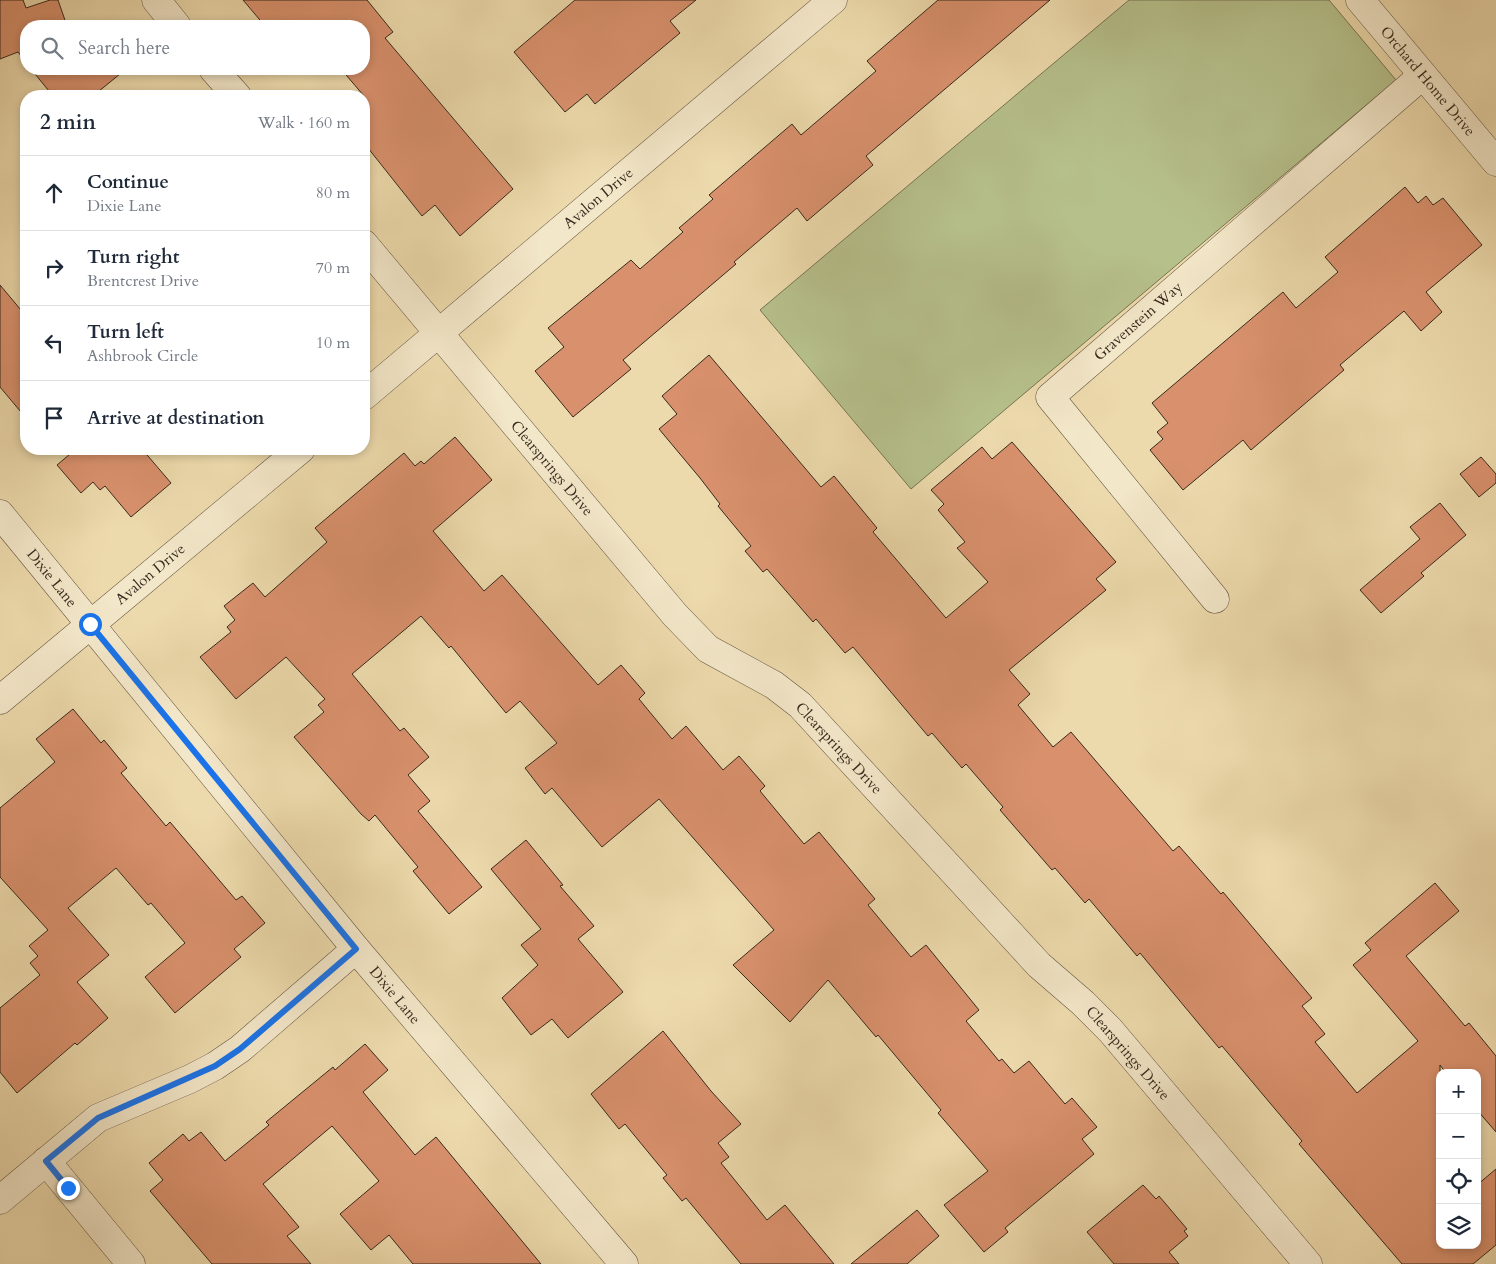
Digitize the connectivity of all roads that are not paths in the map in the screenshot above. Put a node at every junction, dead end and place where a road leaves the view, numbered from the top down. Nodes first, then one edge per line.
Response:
1 (156, 0) edge
2 (833, 0) edge
3 (1360, 0) edge
4 (172, 20) edge
5 (218, 75) edge
6 (1423, 75) junction
7 (232, 90) edge
8 (1496, 162) edge
9 (370, 251) edge
10 (440, 333) junction
11 (370, 391) edge
12 (294, 455) edge
13 (0, 514) edge
14 (1215, 599) dead end
15 (90, 624) junction
16 (0, 700) edge
17 (356, 949) junction
18 (46, 1161) junction
19 (0, 1200) edge
20 (131, 1264) edge
21 (624, 1264) edge
22 (1308, 1264) edge

1 - 4 street
2 - 10 street, Avalon Drive
3 - 6 street, Orchard Home Drive
5 - 7 street
6 - 8 street, Orchard Home Drive
6 - 14 street, Gravenstein Way
9 - 10 street, Clearsprings Drive
10 - 11 street, Avalon Drive
10 - 22 street, Clearsprings Drive
12 - 15 street, Avalon Drive
13 - 15 street, Dixie Lane
15 - 16 street, Avalon Drive
15 - 17 street, Dixie Lane
17 - 18 street
17 - 21 street, Dixie Lane
18 - 19 street
18 - 20 street

